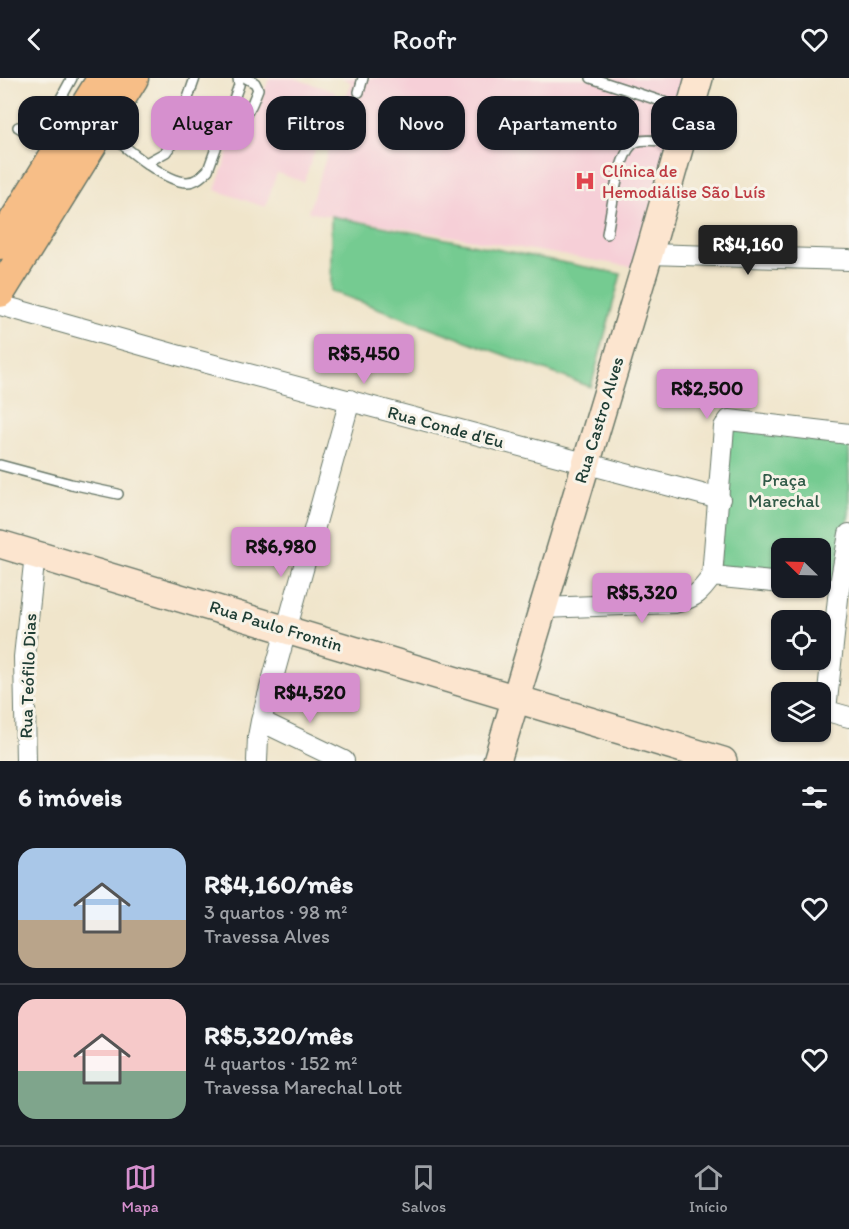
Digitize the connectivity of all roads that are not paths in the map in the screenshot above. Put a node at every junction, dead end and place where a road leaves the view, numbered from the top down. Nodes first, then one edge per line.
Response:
1 (72, 78) edge
2 (103, 78) edge
3 (133, 78) edge
4 (195, 78) edge
5 (237, 78) edge
6 (246, 78) edge
7 (363, 78) edge
8 (591, 78) edge
9 (699, 78) edge
10 (359, 92) dead end
11 (62, 96) edge
12 (122, 96) edge
13 (235, 96) edge
14 (694, 96) edge
15 (651, 98) edge
16 (254, 99) edge
17 (651, 142) edge
18 (88, 150) edge
19 (130, 150) edge
20 (215, 150) edge
21 (678, 150) edge
22 (146, 163) junction
23 (607, 234) dead end
24 (0, 244) edge
25 (649, 254) junction
26 (849, 260) edge
27 (0, 292) edge
28 (0, 305) edge
29 (350, 400) junction
30 (849, 434) edge
31 (0, 465) edge
32 (585, 465) junction
33 (118, 494) dead end
34 (720, 499) junction
35 (849, 534) edge
36 (0, 544) edge
37 (35, 554) junction
38 (712, 576) junction
39 (771, 582) edge
40 (831, 585) edge
41 (829, 598) edge
42 (543, 608) junction
43 (286, 629) junction
44 (825, 682) edge
45 (515, 700) junction
46 (831, 711) edge
47 (849, 717) edge
48 (261, 721) junction
49 (26, 761) edge
50 (257, 761) edge
51 (344, 761) edge
52 (497, 761) edge
53 (723, 761) edge

1 - 11 lane
2 - 24 main road
3 - 12 main road
4 - 22 lane
5 - 13 lane
6 - 16 lane
7 - 10 lane
8 - 15 lane
9 - 14 street, Rua Castro Alves
17 - 23 lane
18 - 27 main road
19 - 22 lane
20 - 22 lane
21 - 25 street, Rua Castro Alves
25 - 26 street
25 - 32 street, Rua Castro Alves
28 - 29 street, Rua Conde d'Eu
29 - 32 street, Rua Conde d'Eu
29 - 43 street
30 - 34 street
31 - 33 lane
32 - 34 street, Rua Conde d'Eu
32 - 42 street, Rua Castro Alves
34 - 38 street
35 - 40 street
36 - 37 street, Rua Paulo Frontin
37 - 43 street, Rua Paulo Frontin
37 - 49 street, Rua Teófilo Dias
38 - 39 street
38 - 42 street
41 - 44 street
42 - 45 street, Rua Castro Alves
43 - 45 street, Rua Paulo Frontin
43 - 48 street
45 - 52 street, Rua Castro Alves
45 - 53 street, Rua Paulo Frontin
46 - 47 street
48 - 50 street
48 - 51 street

